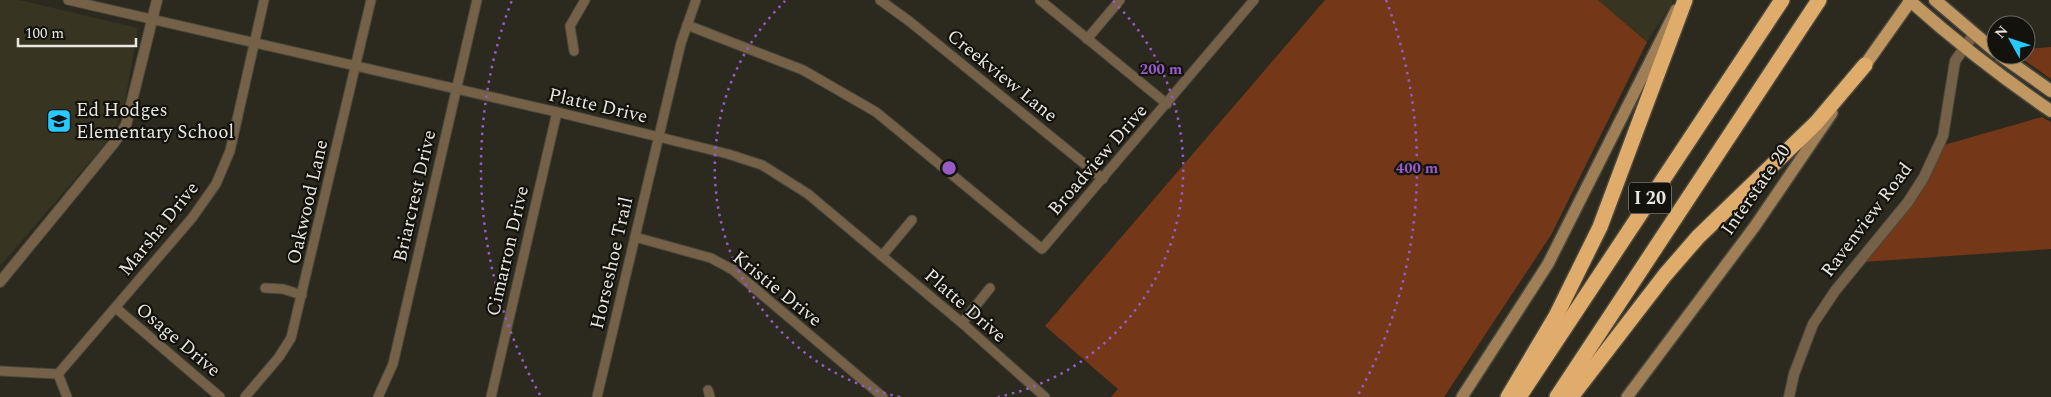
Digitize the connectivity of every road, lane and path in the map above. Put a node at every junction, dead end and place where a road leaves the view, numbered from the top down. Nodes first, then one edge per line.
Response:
1 (68, 0) edge
2 (157, 0) edge
3 (264, 0) edge
4 (371, 0) edge
5 (477, 0) edge
6 (585, 0) edge
7 (696, 0) edge
8 (880, 0) edge
9 (1040, 0) edge
10 (1120, 0) edge
11 (1254, 0) edge
12 (1684, 0) edge
13 (1782, 0) edge
14 (1819, 0) edge
15 (1910, 0) edge
16 (1941, 2) edge
17 (152, 19) junction
18 (687, 25) junction
19 (1974, 34) junction
20 (1087, 39) junction
21 (254, 43) junction
22 (1986, 44) edge
23 (1963, 47) junction
24 (574, 51) dead end
25 (1865, 65) junction
26 (2014, 65) edge
27 (356, 67) junction
28 (457, 90) junction
29 (2051, 91) edge
30 (1167, 104) junction
31 (2051, 111) edge
32 (557, 112) junction
33 (659, 137) junction
34 (1103, 179) junction
35 (912, 220) dead end
36 (635, 237) junction
37 (882, 256) junction
38 (0, 282) edge
39 (265, 288) dead end
40 (990, 288) dead end
41 (302, 295) junction
42 (116, 308) junction
43 (962, 323) junction
44 (0, 371) edge
45 (58, 374) junction
46 (67, 397) edge
47 (220, 397) edge
48 (245, 397) edge
49 (378, 397) edge
50 (491, 397) edge
51 (597, 397) edge
52 (883, 397) edge
53 (1044, 397) edge
54 (1462, 397) edge
55 (1508, 397) edge
56 (1519, 397) edge
57 (1557, 397) edge
58 (1571, 397) edge
59 (1627, 397) edge
60 (1789, 397) edge

1 - 17 street, Platte Drive
2 - 17 street
3 - 21 street, Marsha Drive
4 - 27 street, Oakwood Lane
5 - 28 street, Briarcrest Drive
6 - 24 street
7 - 18 street, Horseshoe Trail
8 - 34 street, Creekview Lane
9 - 20 street
10 - 20 street
11 - 30 street, Broadview Drive
12 - 54 main road
12 - 55 highway
13 - 56 highway, I 20
14 - 57 highway, I 20
15 - 23 main road
15 - 25 main road, Interstate 20
16 - 19 main road
17 - 21 street, Platte Drive
17 - 38 street
18 - 33 street, Horseshoe Trail
18 - 34 street, Broadview Drive
19 - 22 main road
19 - 23 street, Ravenview Road
20 - 30 street
21 - 27 street, Platte Drive
21 - 42 street, Marsha Drive
23 - 31 main road
23 - 60 street, Ravenview Road
25 - 58 highway
25 - 59 main road, Interstate 20
26 - 29 main road
27 - 28 street, Platte Drive
27 - 41 street, Oakwood Lane
28 - 32 street, Platte Drive
28 - 49 street, Briarcrest Drive
30 - 34 street, Broadview Drive
32 - 33 street, Platte Drive
32 - 50 street, Cimarron Drive
33 - 36 street, Horseshoe Trail
33 - 37 street, Platte Drive
35 - 37 street
36 - 51 street, Horseshoe Trail
36 - 52 street, Kristie Drive
37 - 43 street, Platte Drive
39 - 41 street
40 - 43 street
41 - 48 street, Oakwood Lane
42 - 45 street, Marsha Drive
42 - 47 street, Osage Drive
43 - 53 street, Platte Drive
44 - 45 street
45 - 46 street

